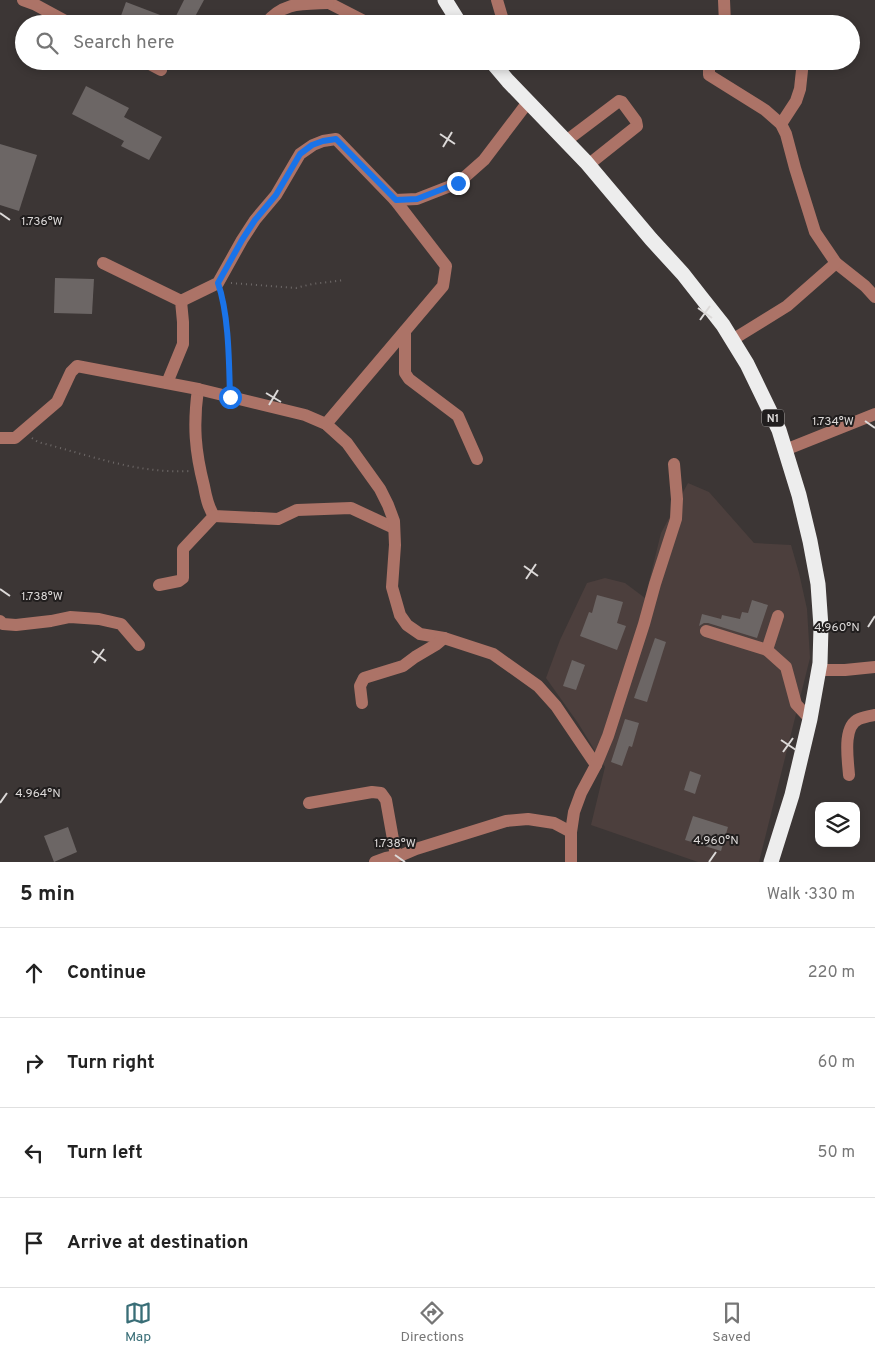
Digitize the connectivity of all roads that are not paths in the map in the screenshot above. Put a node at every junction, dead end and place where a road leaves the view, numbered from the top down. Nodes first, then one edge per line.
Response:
1 (23, 0) edge
2 (345, 0) edge
3 (445, 0) edge
4 (497, 0) edge
5 (724, 0) edge
6 (325, 1) edge
7 (349, 13) junction
8 (54, 15) edge
9 (275, 15) edge
10 (353, 15) edge
11 (454, 15) edge
12 (501, 15) edge
13 (725, 15) edge
14 (499, 70) edge
15 (709, 70) edge
16 (802, 70) edge
17 (528, 102) junction
18 (781, 124) junction
19 (566, 141) junction
20 (588, 165) junction
21 (396, 200) junction
22 (103, 263) dead end
23 (836, 263) junction
24 (875, 297) edge
25 (181, 301) junction
26 (405, 331) junction
27 (732, 340) junction
28 (167, 383) junction
29 (198, 389) junction
30 (875, 414) edge
31 (326, 424) junction
32 (0, 438) edge
33 (785, 450) junction
34 (478, 459) dead end
35 (674, 464) dead end
36 (214, 516) junction
37 (394, 528) junction
38 (159, 586) dead end
39 (778, 616) dead end
40 (0, 621) edge
41 (706, 631) dead end
42 (444, 638) junction
43 (139, 645) dead end
44 (768, 650) junction
45 (875, 667) edge
46 (819, 670) junction
47 (362, 703) dead end
48 (875, 715) edge
49 (810, 719) junction
50 (596, 764) junction
51 (849, 775) dead end
52 (309, 803) dead end
53 (572, 832) junction
54 (396, 856) junction
55 (375, 862) edge
56 (571, 862) edge
57 (771, 862) edge

1 - 8 street
2 - 7 street
3 - 11 highway
4 - 12 street
5 - 13 street
6 - 7 street
6 - 9 street
7 - 10 street
14 - 17 highway, N1
15 - 18 street
16 - 18 street
17 - 19 highway, N1
17 - 21 street
18 - 23 street
19 - 20 highway, N1
19 - 20 street
20 - 27 highway, N1
21 - 25 street
21 - 26 street
22 - 25 street
23 - 24 street
23 - 27 street
25 - 28 street
26 - 31 street
26 - 34 street
27 - 33 highway, N1
28 - 29 street
28 - 32 street
29 - 31 street
29 - 36 street
30 - 33 street
31 - 37 street
33 - 46 highway, N1
35 - 50 street
36 - 37 street
36 - 38 street
37 - 42 street
39 - 44 street
40 - 43 street
41 - 44 street
42 - 47 street
42 - 50 street
44 - 49 street
45 - 46 street
46 - 49 highway, N1
48 - 51 street
49 - 57 highway, N1
50 - 53 street
52 - 54 street
53 - 54 street
53 - 56 street
54 - 55 street

